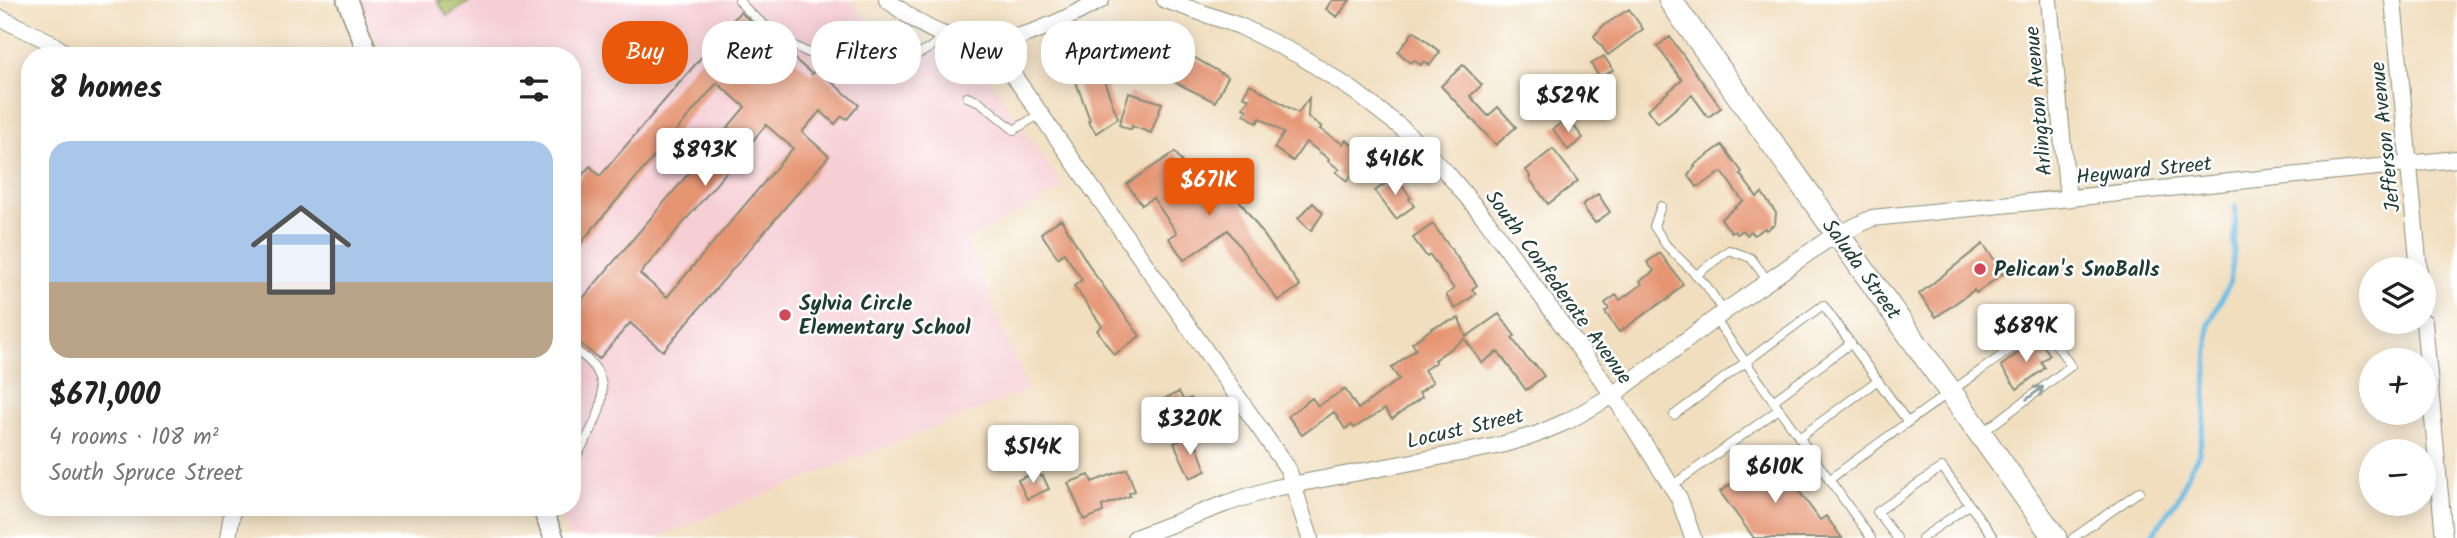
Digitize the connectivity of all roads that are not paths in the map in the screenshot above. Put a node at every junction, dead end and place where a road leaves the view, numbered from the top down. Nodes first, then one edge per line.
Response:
1 (347, 0) edge
2 (739, 0) edge
3 (887, 0) edge
4 (1101, 0) edge
5 (1166, 0) edge
6 (1670, 0) edge
7 (2049, 0) edge
8 (2393, 0) edge
9 (0, 18) edge
10 (935, 31) edge
11 (1027, 34) edge
12 (935, 46) edge
13 (56, 47) edge
14 (365, 47) edge
15 (1020, 84) edge
16 (967, 97) dead end
17 (1040, 114) junction
18 (2457, 159) edge
19 (2409, 165) junction
20 (2068, 199) junction
21 (1661, 206) dead end
22 (1837, 234) junction
23 (2417, 257) edge
24 (1696, 275) junction
25 (1768, 281) junction
26 (1719, 316) junction
27 (2425, 334) edge
28 (1851, 344) junction
29 (581, 355) edge
30 (1745, 361) junction
31 (1878, 380) junction
32 (1951, 392) junction
33 (1613, 395) junction
34 (1773, 401) junction
35 (1779, 410) junction
36 (1674, 415) dead end
37 (1908, 421) junction
38 (1981, 434) junction
39 (1799, 438) junction
40 (581, 448) edge
41 (1829, 480) junction
42 (1293, 485) junction
43 (1672, 486) junction
44 (2140, 491) dead end
45 (1969, 505) junction
46 (232, 516) edge
47 (545, 516) edge
48 (228, 538) edge
49 (554, 538) edge
50 (1135, 538) edge
51 (1310, 538) edge
52 (1693, 538) edge
53 (1871, 538) edge
54 (1897, 538) edge
55 (1922, 538) edge
56 (1994, 538) edge
57 (2055, 538) edge
58 (2073, 538) edge
59 (2444, 538) edge

1 - 14 street
2 - 12 lane
3 - 10 street
4 - 11 street
5 - 33 street, South Confederate Avenue
6 - 22 main road, Saluda Street
7 - 20 street, Arlington Avenue
8 - 19 street, Jefferson Avenue
9 - 13 street
15 - 17 street
16 - 17 lane
17 - 42 street
18 - 19 street, Heyward Street
19 - 20 street, Heyward Street
19 - 23 street, Jefferson Avenue
20 - 22 street, Heyward Street
21 - 24 lane
22 - 25 street, Locust Street
22 - 32 main road, Saluda Street
24 - 25 lane
24 - 26 lane
25 - 26 street, Locust Street
26 - 30 lane
26 - 33 street, Locust Street
27 - 59 street
28 - 30 lane
28 - 31 lane
28 - 34 lane
29 - 40 lane
30 - 34 lane
30 - 36 lane
31 - 37 lane
31 - 39 lane
32 - 37 lane
32 - 38 main road, Saluda Street
38 -> 32 lane
33 - 42 street, Locust Street
33 - 43 street, South Confederate Avenue
34 - 35 lane
35 - 39 lane
35 - 43 lane
37 - 41 lane
38 - 57 main road, Saluda Street
39 - 41 lane
41 - 53 lane
42 - 50 street, Locust Street
42 - 51 street
43 - 52 street, South Confederate Avenue
44 - 58 lane
45 - 54 lane
45 - 55 lane
45 - 56 lane
46 - 48 street
47 - 49 street

